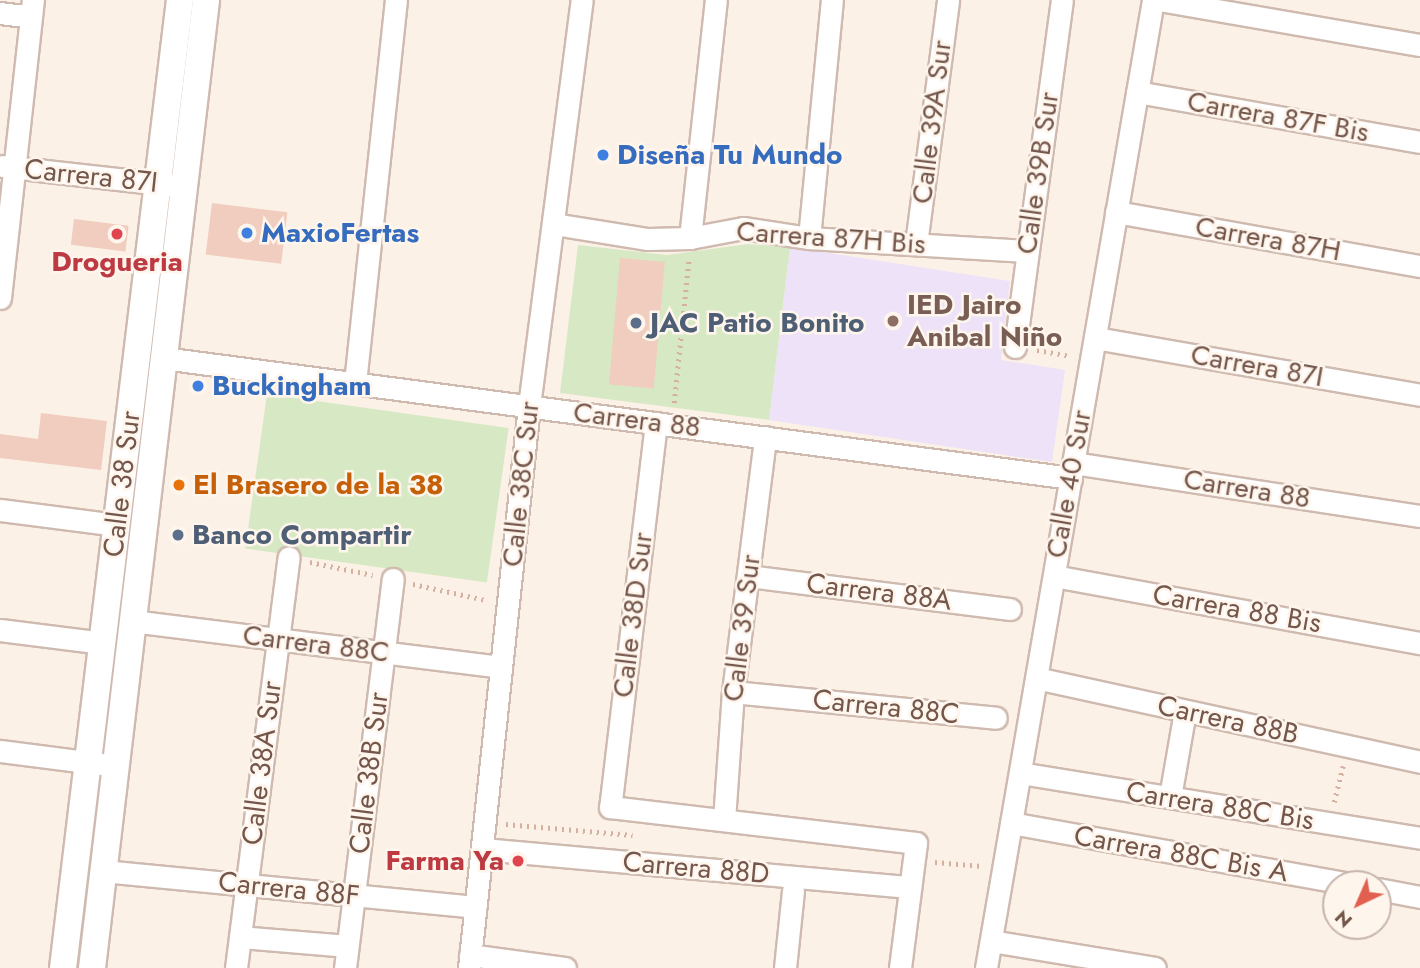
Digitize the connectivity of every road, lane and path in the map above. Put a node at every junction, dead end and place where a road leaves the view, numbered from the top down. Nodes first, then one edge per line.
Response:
1 (180, 0) edge
2 (206, 0) edge
3 (396, 0) edge
4 (575, 0) edge
5 (582, 0) edge
6 (716, 0) edge
7 (832, 0) edge
8 (948, 0) edge
9 (1062, 0) edge
10 (1153, 0) edge
11 (1159, 0) edge
12 (32, 8) edge
13 (0, 13) edge
14 (1420, 45) edge
15 (1137, 92) junction
16 (1420, 142) edge
17 (7, 166) edge
18 (171, 185) junction
19 (1116, 212) junction
20 (554, 223) junction
21 (690, 238) junction
22 (809, 238) junction
23 (916, 244) junction
24 (1027, 251) junction
25 (1420, 266) edge
26 (0, 298) edge
27 (1095, 338) junction
28 (1016, 347) joint
29 (163, 358) junction
30 (1091, 359) junction
31 (355, 383) junction
32 (1420, 395) edge
33 (529, 406) junction
34 (664, 424) junction
35 (765, 437) junction
36 (1072, 470) junction
37 (0, 510) edge
38 (1420, 516) edge
39 (117, 525) junction
40 (289, 557) dead end
41 (748, 576) junction
42 (1054, 576) junction
43 (393, 579) dead end
44 (1010, 609) dead end
45 (132, 621) junction
46 (0, 630) edge
47 (278, 639) junction
48 (103, 643) junction
49 (1420, 643) edge
50 (384, 652) junction
51 (501, 667) junction
52 (1036, 678) junction
53 (733, 692) junction
54 (1185, 711) junction
55 (996, 718) dead end
56 (1348, 746) junction
57 (0, 751) edge
58 (89, 762) junction
59 (1420, 762) edge
60 (115, 765) junction
61 (1020, 773) junction
62 (1170, 797) junction
63 (610, 807) joint
64 (724, 820) junction
65 (1011, 823) junction
66 (1329, 824) junction
67 (1420, 838) edge
68 (482, 849) junction
69 (103, 871) junction
70 (1322, 879) edge
71 (246, 885) junction
72 (910, 887) junction
73 (793, 890) dead end
74 (1392, 892) edge
75 (353, 895) junction
76 (1420, 897) edge
77 (475, 907) junction
78 (240, 937) junction
79 (991, 941) junction
80 (347, 946) junction
81 (469, 962) edge
82 (63, 968) edge
83 (92, 968) edge
84 (236, 968) edge
85 (345, 968) edge
86 (565, 968) edge
87 (785, 968) edge
88 (900, 968) edge
89 (986, 968) edge
90 (1155, 968) edge

1 - 18 street, Calle 38 Sur
2 - 18 street, Calle 38 Sur
3 - 31 street
4 - 5 street
5 - 20 street, Calle 38C Sur
6 - 21 street
7 - 22 street
8 - 23 street, Calle 39A Sur
9 - 24 street, Calle 39B Sur
10 - 15 street, Calle 40 Sur
11 - 14 street
12 - 13 street
12 - 17 street
15 - 16 street, Carrera 87F Bis
15 - 19 street, Calle 40 Sur
17 - 18 street, Carrera 87I
17 - 26 street
18 - 29 street, Calle 38 Sur
18 - 39 street, Calle 38 Sur
19 - 25 street, Carrera 87H
19 - 27 street, Calle 40 Sur
20 - 21 street, Carrera 87H Bis
20 - 33 street, Calle 38C Sur
21 - 22 street, Carrera 87H Bis
21 - 34 path
22 - 23 street, Carrera 87H Bis
23 - 24 street, Carrera 87H Bis
24 - 28 street, Calle 39B Sur
27 - 30 street, Calle 40 Sur
27 - 32 street, Carrera 87I
28 - 30 path
29 - 31 street, Carrera 88
29 - 45 street, Calle 38 Sur
30 - 36 street, Calle 40 Sur
31 - 33 street, Carrera 88
33 - 34 street, Carrera 88
33 - 51 street, Calle 38C Sur
34 - 35 street, Carrera 88
34 - 63 street, Calle 38D Sur
35 - 36 street, Carrera 88
35 - 41 street, Calle 39 Sur
36 - 38 street, Carrera 88
36 - 42 street, Calle 40 Sur
37 - 39 street
39 - 48 street, Calle 38 Sur
40 - 47 street, Calle 38A Sur
41 - 44 street, Carrera 88A
41 - 53 street, Calle 39 Sur
42 - 49 street, Carrera 88 Bis
42 - 52 street, Calle 40 Sur
43 - 50 street, Calle 38B Sur
45 - 47 street, Carrera 88C
45 - 60 street, Calle 38 Sur
46 - 48 street
47 - 50 street, Carrera 88C
47 - 71 street, Calle 38A Sur
48 - 58 street, Calle 38 Sur
50 - 51 street, Carrera 88C
50 - 75 street, Calle 38B Sur
51 - 68 street, Calle 38C Sur
52 - 54 street, Carrera 88B
52 - 61 street, Calle 40 Sur
53 - 55 street, Carrera 88C
53 - 64 street, Calle 39 Sur
54 - 56 street, Carrera 88B
54 - 62 street
56 - 59 street, Carrera 88B
56 - 66 path
57 - 58 street
58 - 60 street
58 - 82 street, Calle 38 Sur
60 - 69 street, Calle 38 Sur
61 - 62 street, Carrera 88C Bis
61 - 65 street, Calle 40 Sur
62 - 66 street, Carrera 88C Bis
63 - 64 street, Carrera 88D
64 - 72 street, Carrera 88D
65 - 70 street, Carrera 88C Bis A
65 - 79 street, Calle 40 Sur
66 - 67 street, Carrera 88C Bis
68 - 72 street, Carrera 88D
68 - 77 street, Calle 38C Sur
69 - 71 street, Carrera 88F
69 - 83 street, Calle 38 Sur
71 - 75 street, Carrera 88F
71 - 78 street, Calle 38A Sur
72 - 88 street
73 - 87 street
74 - 76 street
75 - 77 street, Carrera 88F
75 - 80 street, Calle 38B Sur
77 - 81 street, Calle 38C Sur
78 - 80 street
78 - 84 street, Calle 38A Sur
79 - 89 street, Calle 40 Sur
79 - 90 street
80 - 85 street, Calle 38B Sur
81 - 86 street

